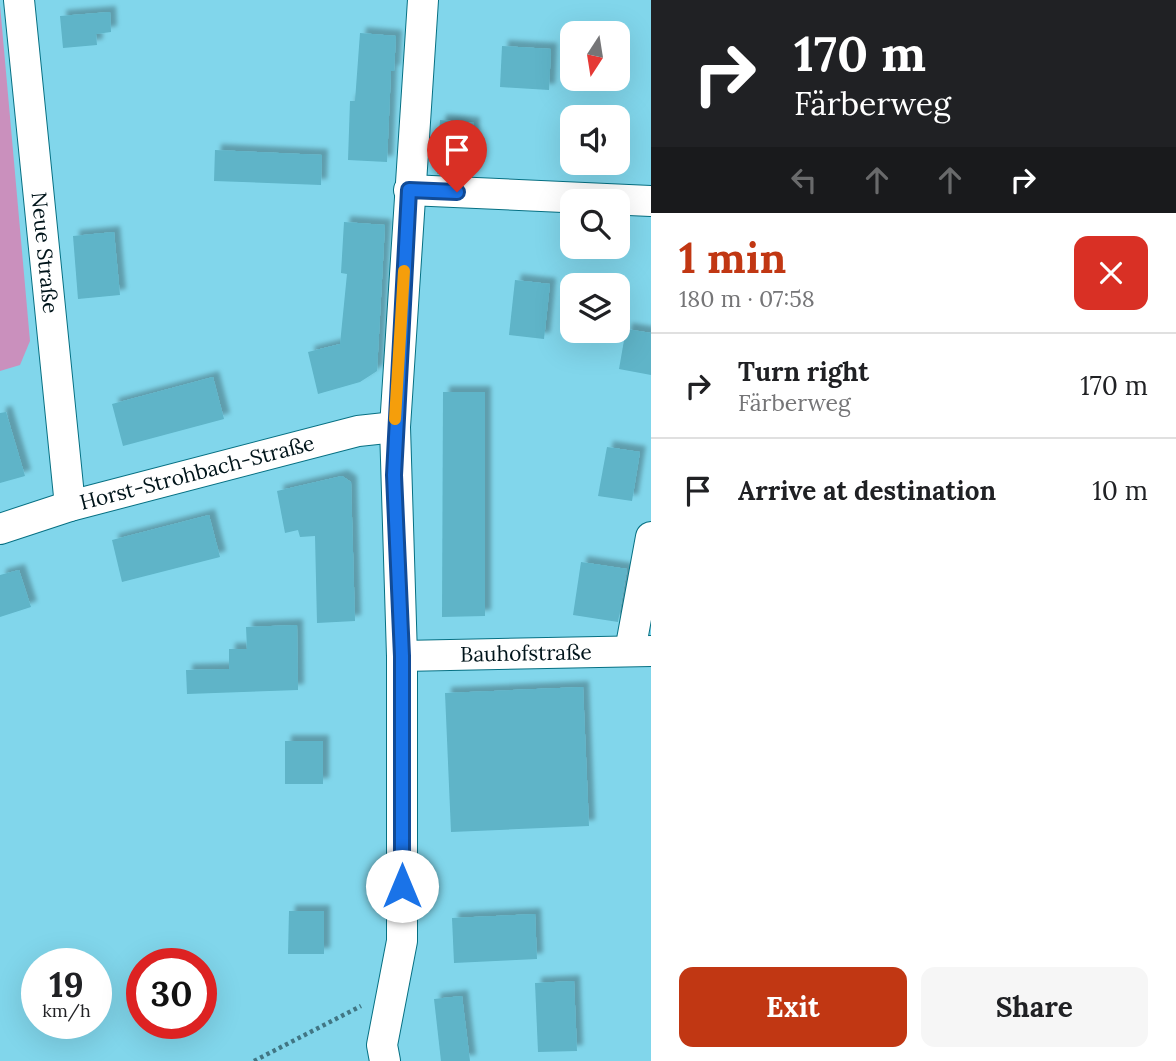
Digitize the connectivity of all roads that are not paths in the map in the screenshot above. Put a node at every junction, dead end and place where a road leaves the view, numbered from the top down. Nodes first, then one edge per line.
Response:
1 (19, 0) edge
2 (423, 0) edge
3 (409, 190) junction
4 (651, 201) edge
5 (395, 427) junction
6 (70, 506) junction
7 (0, 529) edge
8 (651, 537) edge
9 (640, 651) edge
10 (402, 656) junction
11 (384, 1061) edge

1 - 6 street, Neue Straße
2 - 3 street
3 - 4 street
3 - 5 street
5 - 6 street, Horst-Strohbach-Straße
5 - 10 street
6 - 7 street, Horst-Strohbach-Straße
8 - 9 street
9 - 10 street, Bauhofstraße
10 - 11 street

